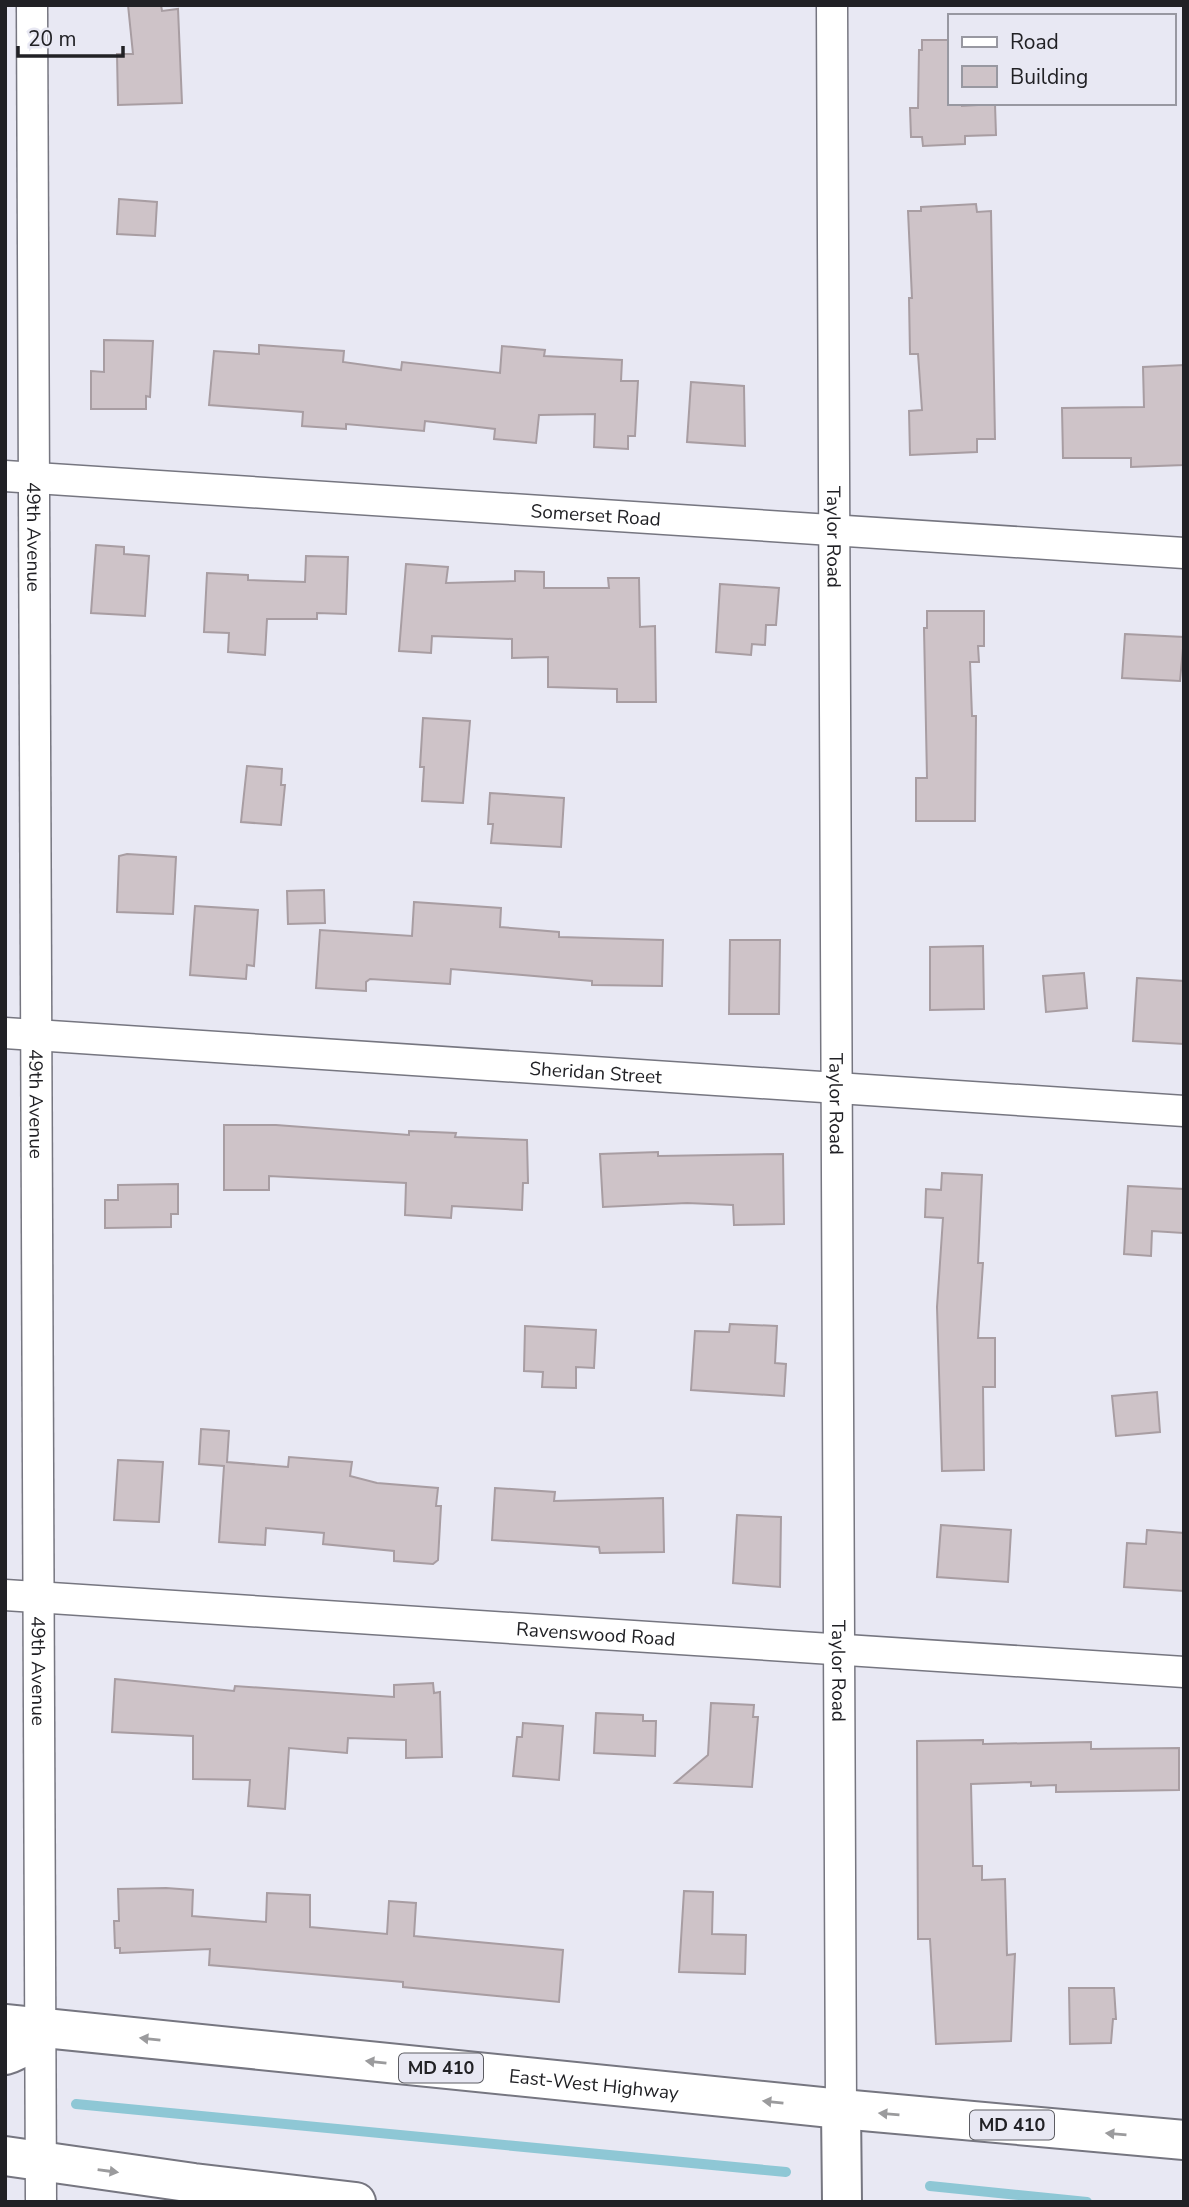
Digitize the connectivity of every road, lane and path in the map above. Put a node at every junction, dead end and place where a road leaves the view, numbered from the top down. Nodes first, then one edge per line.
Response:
1 (32, 5) edge
2 (832, 5) edge
3 (19, 477) edge
4 (835, 530) junction
5 (1184, 553) edge
6 (5, 1033) edge
7 (36, 1035) junction
8 (838, 1088) junction
9 (1184, 1111) edge
10 (5, 1595) edge
11 (38, 1597) junction
12 (840, 1650) junction
13 (1184, 1672) edge
14 (23, 2026) edge
15 (5, 2055) edge
16 (841, 2109) junction
17 (1184, 2140) edge
18 (23, 2159) edge
19 (41, 2202) edge
20 (356, 2202) edge
21 (842, 2202) edge

1 - 3 street, 49th Avenue
2 - 4 street, Taylor Road
3 - 4 street, Somerset Road
3 - 7 street, 49th Avenue
4 - 5 street, Somerset Road
4 - 8 street, Taylor Road
6 - 7 street, Sheridan Street
7 - 8 street, Sheridan Street
7 - 11 street, 49th Avenue
8 - 9 street, Sheridan Street
8 - 12 street, Taylor Road
10 - 11 street, Ravenswood Road
11 - 12 street, Ravenswood Road
11 - 14 street, 49th Avenue
12 - 13 street, Ravenswood Road
12 - 16 street, Taylor Road
14 - 15 main road
16 -> 14 main road, East-West Highway / MD 410
14 - 18 street, 49th Avenue
17 -> 16 main road, East-West Highway / MD 410
16 - 21 main road, Taylor Road
18 - 19 street, 49th Avenue
18 -> 20 main road

